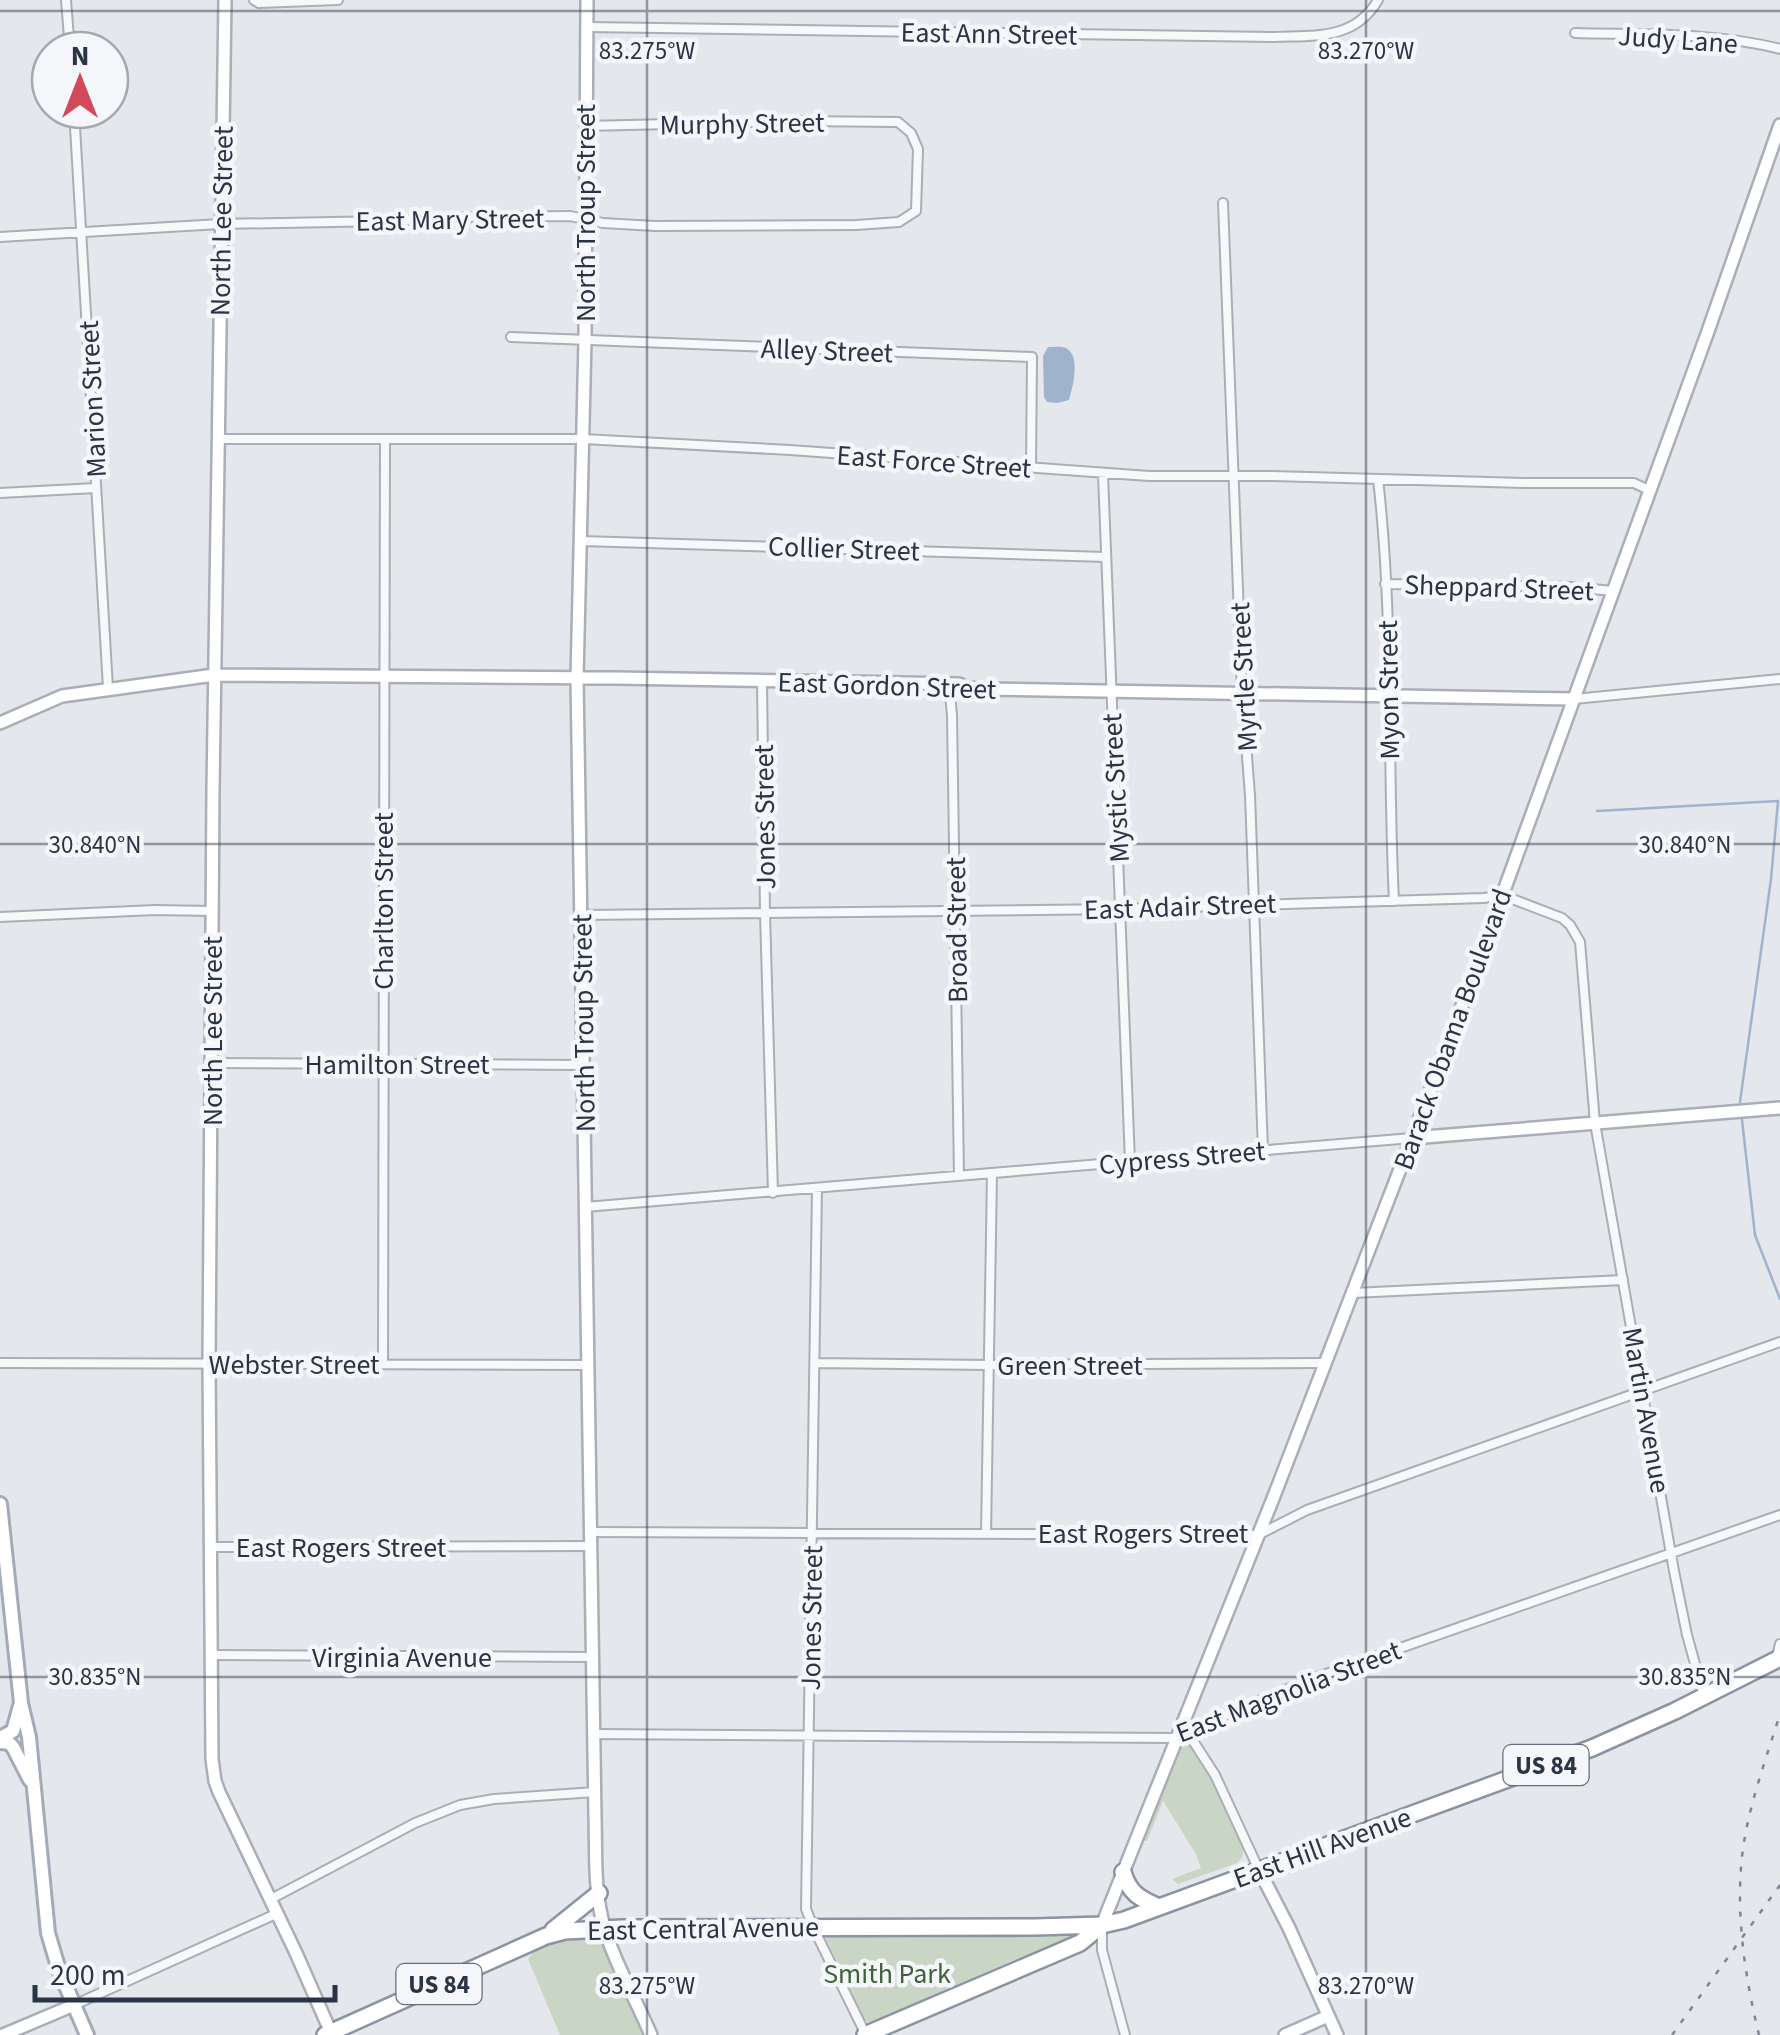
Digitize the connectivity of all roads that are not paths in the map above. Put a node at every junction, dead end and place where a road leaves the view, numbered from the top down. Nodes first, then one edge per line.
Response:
1 (66, 0) edge
2 (225, 0) edge
3 (254, 0) edge
4 (338, 0) edge
5 (587, 0) edge
6 (1378, 0) edge
7 (587, 27) junction
8 (68, 30) edge
9 (1575, 34) dead end
10 (1780, 48) edge
11 (1780, 125) edge
12 (586, 126) junction
13 (75, 130) edge
14 (1223, 204) dead end
15 (585, 219) junction
16 (899, 222) joint
17 (220, 224) junction
18 (83, 233) junction
19 (0, 238) edge
20 (511, 337) dead end
21 (584, 340) junction
22 (218, 439) junction
23 (385, 439) junction
24 (583, 439) junction
25 (1031, 468) junction
26 (1103, 474) junction
27 (1233, 476) junction
28 (1378, 480) junction
29 (96, 488) junction
30 (1649, 490) junction
31 (0, 493) edge
32 (581, 541) junction
33 (1106, 557) junction
34 (1385, 584) junction
35 (1613, 591) junction
36 (214, 676) junction
37 (384, 676) junction
38 (577, 678) junction
39 (1780, 679) edge
40 (762, 681) junction
41 (949, 684) junction
42 (108, 688) junction
43 (1110, 691) junction
44 (1242, 693) junction
45 (1388, 695) junction
46 (1574, 699) junction
47 (0, 723) edge
48 (1502, 895) junction
49 (1394, 901) junction
50 (1254, 904) junction
51 (1121, 909) junction
52 (956, 911) junction
53 (213, 912) junction
54 (765, 913) junction
55 (581, 915) junction
56 (0, 917) edge
57 (212, 1063) junction
58 (384, 1064) junction
59 (583, 1065) junction
60 (1780, 1108) edge
61 (1595, 1123) junction
62 (1412, 1138) junction
63 (1263, 1150) junction
64 (1130, 1162) junction
65 (992, 1174) junction
66 (959, 1176) junction
67 (817, 1188) junction
68 (773, 1193) junction
69 (584, 1208) junction
70 (1624, 1280) junction
71 (1353, 1293) junction
72 (1780, 1342) edge
73 (0, 1363) edge
74 (210, 1363) junction
75 (815, 1363) junction
76 (383, 1364) junction
77 (1324, 1364) junction
78 (588, 1365) junction
79 (989, 1366) junction
80 (1643, 1390) junction
81 (0, 1504) edge
82 (1780, 1516) edge
83 (590, 1532) junction
84 (813, 1533) junction
85 (986, 1534) junction
86 (1258, 1535) junction
87 (591, 1546) junction
88 (211, 1547) junction
89 (1672, 1554) junction
90 (3, 1561) edge
91 (1779, 1654) edge
92 (212, 1656) junction
93 (592, 1657) junction
94 (1704, 1696) junction
95 (21, 1703) junction
96 (594, 1734) junction
97 (1182, 1735) junction
98 (808, 1736) junction
99 (0, 1740) edge
100 (34, 1786) junction
101 (595, 1792) junction
102 (1259, 1870) junction
103 (1123, 1872) junction
104 (599, 1893) junction
105 (271, 1899) junction
106 (1159, 1907) junction
107 (278, 1914) junction
108 (1102, 1925) junction
109 (813, 1927) junction
110 (605, 1928) junction
111 (546, 1936) junction
112 (74, 2005) junction
113 (1328, 2016) junction
114 (330, 2034) edge
115 (3, 2035) edge
116 (87, 2035) edge
117 (651, 2035) edge
118 (866, 2035) edge
119 (1125, 2035) edge
120 (1285, 2035) edge
121 (1337, 2035) edge

1 - 8 street
2 - 17 street, North Lee Street
3 - 4 street
5 - 7 street, North Troup Street
6 - 7 street, East Ann Street
7 - 12 street, North Troup Street
9 - 10 street, Judy Lane
11 - 30 street, Barack Obama Boulevard
12 - 15 street, North Troup Street
12 - 16 street, Murphy Street
13 - 18 street, Marion Street
14 - 27 street, Myrtle Street
15 - 16 street, East Mary Street
15 - 17 street, East Mary Street
15 - 21 street, North Troup Street
17 - 18 street, East Mary Street
17 - 22 street, North Lee Street
18 - 19 street, East Mary Street
18 - 29 street, Marion Street
20 - 21 street, Alley Street
21 - 24 street, North Troup Street
21 - 25 street, Alley Street
22 - 23 street, East Force Street
22 - 36 street, North Lee Street
23 - 24 street, East Force Street
23 - 37 street, Charlton Street
24 - 25 street, East Force Street
24 - 32 street, North Troup Street
25 - 26 street, East Force Street
26 - 27 street, East Force Street
26 - 33 street, Mystic Street
27 - 28 street, East Force Street
27 - 44 street, Myrtle Street
28 - 30 street, East Force Street
28 - 34 street, Myon Street
29 - 31 street
29 - 42 street, Marion Street
30 - 35 street, Barack Obama Boulevard
32 - 33 street, Collier Street
32 - 38 street, North Troup Street
33 - 43 street, Mystic Street
34 - 35 street, Sheppard Street
34 - 45 street, Myon Street
35 - 46 street, Barack Obama Boulevard
36 - 37 street, East Gordon Street
36 - 42 street, East Gordon Street
36 - 53 street, North Lee Street
37 - 38 street, East Gordon Street
37 - 58 street, Charlton Street
38 - 40 street, East Gordon Street
38 - 55 street, North Troup Street
39 - 46 street, East Gordon Street
40 - 41 street, East Gordon Street
40 - 54 street, Jones Street
41 - 43 street, East Gordon Street
41 - 52 street, Broad Street
42 - 47 street, East Gordon Street
43 - 44 street, East Gordon Street
43 - 51 street, Mystic Street
44 - 45 street, East Gordon Street
44 - 50 street, Myrtle Street
45 - 46 street, East Gordon Street
45 - 49 street, Myon Street
46 - 48 street, Barack Obama Boulevard
48 - 49 street, East Adair Street
48 - 61 street, East Adair Street
48 - 62 street, Barack Obama Boulevard
49 - 50 street, East Adair Street
50 - 51 street, East Adair Street
50 - 63 street, Myrtle Street
51 - 52 street, East Adair Street
51 - 64 street, Mystic Street
52 - 54 street, East Adair Street
52 - 66 street, Broad Street
53 - 56 street
53 - 57 street, North Lee Street
54 - 55 street, East Adair Street
54 - 68 street, Jones Street
55 - 59 street, North Troup Street
57 - 58 street, Hamilton Street
57 - 74 street, North Lee Street
58 - 59 street, Hamilton Street
58 - 76 street, Charlton Street
59 - 69 street, North Troup Street
60 - 61 street, Cypress Street
61 - 62 street, Cypress Street
61 - 70 street, Martin Avenue
62 - 63 street, Cypress Street
62 - 71 street, Barack Obama Boulevard
63 - 64 street, Cypress Street
64 - 65 street, Cypress Street
65 - 66 street, Cypress Street
65 - 79 street
66 - 67 street, Cypress Street
67 - 68 street, Cypress Street
67 - 75 street, Jones Street
68 - 69 street, Cypress Street
69 - 78 street, North Troup Street
70 - 71 street
70 - 80 street, Martin Avenue
71 - 77 street, Barack Obama Boulevard
72 - 80 street, East Rogers Street
73 - 74 street, Webster Street
74 - 76 street, Webster Street
74 - 88 street, North Lee Street
75 - 79 street, Green Street
75 - 84 street, Jones Street
76 - 78 street, Webster Street
77 - 79 street, Green Street
77 - 86 street, Barack Obama Boulevard
78 - 83 street, North Troup Street
79 - 85 street
80 - 86 street, East Rogers Street
80 - 89 street, Martin Avenue
81 - 90 main road
82 - 89 street, East Magnolia Street
83 - 84 street, East Rogers Street
83 - 87 street, North Troup Street
84 - 85 street, East Rogers Street
84 - 98 street, Jones Street
85 - 86 street, East Rogers Street
86 - 97 street, Barack Obama Boulevard
87 - 88 street, East Rogers Street
87 - 93 street, North Troup Street
88 - 92 street, North Lee Street
89 - 94 street, Martin Avenue
89 - 97 street, East Magnolia Street
90 - 95 main road
91 - 94 highway, East Hill Avenue / US 84
92 - 93 street, Virginia Avenue
92 - 105 street, North Lee Street
93 - 96 street, North Troup Street
94 - 102 highway, East Hill Avenue / US 84
95 - 99 main road
95 - 100 main road
96 - 98 street, East Magnolia Street
96 - 101 street, North Troup Street
97 - 98 street, East Magnolia Street
97 - 102 street
97 - 103 street, Barack Obama Boulevard
98 - 109 street, Jones Street
99 - 100 main road
100 - 112 main road
101 - 104 street, North Troup Street
101 - 105 street
102 - 106 highway, East Hill Avenue / US 84
102 - 113 street
103 - 106 highway
103 - 108 street, Barack Obama Boulevard
104 - 110 street, North Troup Street
104 - 111 highway
105 - 107 street, North Lee Street
106 - 108 highway, East Hill Avenue / US 84
107 - 112 street
107 - 114 street, North Lee Street
108 - 109 highway, East Central Avenue / US 84
108 - 118 highway, East Hill Avenue / US 84
108 - 119 street
109 - 110 highway, East Central Avenue / US 84
109 - 118 street, Jones Street
110 - 111 highway, East Central Avenue / US 84
110 - 117 street, North Troup Street
111 - 114 highway, East Central Avenue / US 84
112 - 115 street
112 - 116 main road
113 - 120 street
113 - 121 street

